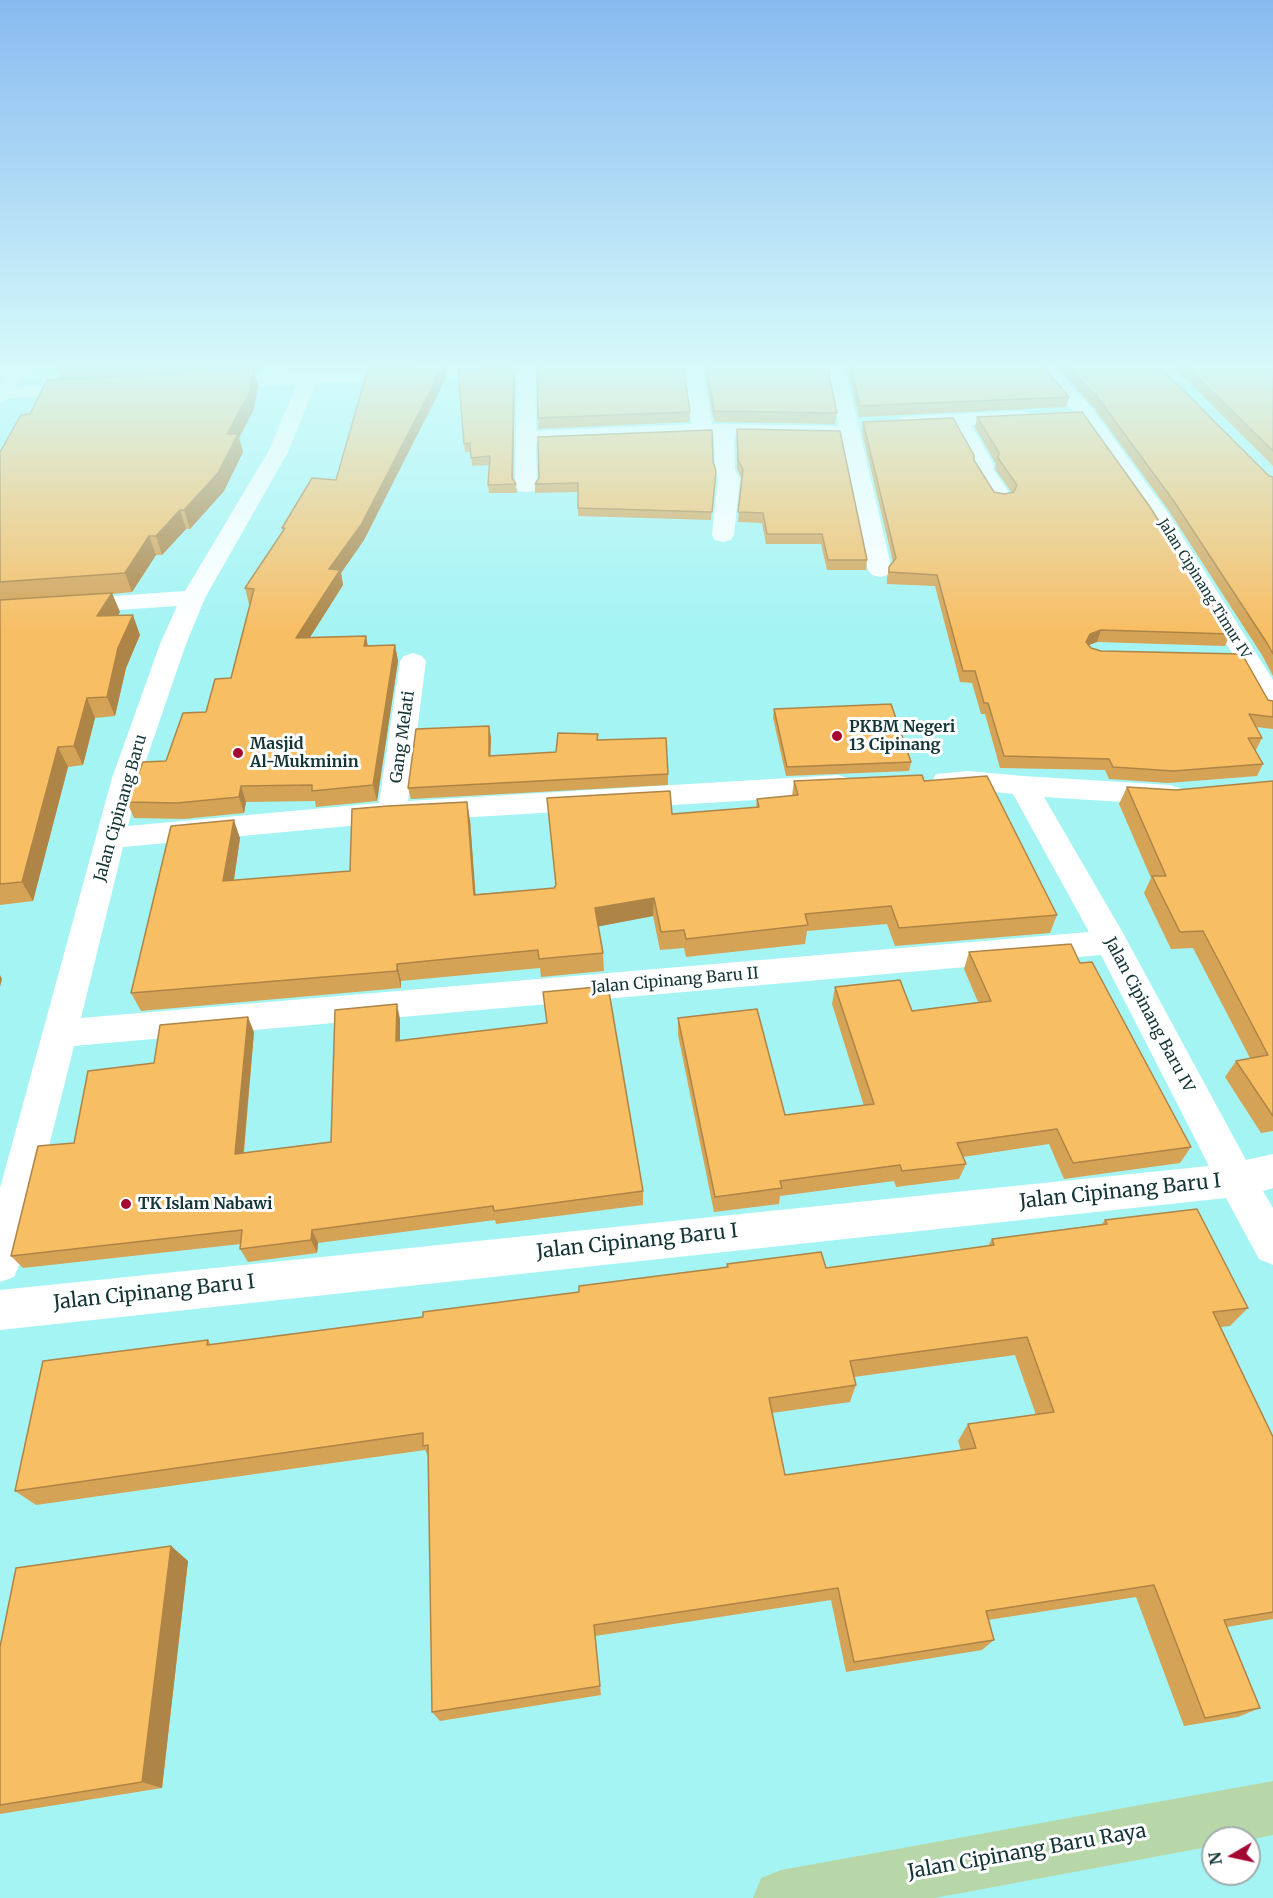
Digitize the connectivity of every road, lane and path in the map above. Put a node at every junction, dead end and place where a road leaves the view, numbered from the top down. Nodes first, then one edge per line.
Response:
1 (278, 453) edge
2 (527, 453) edge
3 (720, 453) edge
4 (854, 453) edge
5 (977, 453) edge
6 (1113, 453) edge
7 (526, 486) dead end
8 (1001, 497) edge
9 (723, 535) dead end
10 (880, 570) dead end
11 (193, 598) junction
12 (0, 611) edge
13 (1215, 655) edge
14 (1247, 656) junction
15 (413, 661) dead end
16 (1273, 704) edge
17 (922, 782) edge
18 (866, 784) edge
19 (1023, 786) junction
20 (1191, 793) edge
21 (392, 812) junction
22 (111, 838) junction
23 (1111, 942) junction
24 (59, 1033) junction
25 (1254, 1175) edge
26 (1273, 1246) edge
27 (0, 1263) edge
28 (0, 1310) edge
29 (1273, 1808) edge
30 (781, 1898) edge

1 - 11 street, Jalan Cipinang Baru
2 - 7 street
3 - 9 street
4 - 10 street
5 - 8 street
6 - 14 street, Jalan Cipinang Timur IV
11 - 12 street
11 - 22 street, Jalan Cipinang Baru
13 - 14 street
14 - 16 street, Jalan Cipinang Timur IV
15 - 21 street, Gang Melati
17 - 19 street
18 - 21 street
19 - 20 street
19 - 23 street, Jalan Cipinang Baru IV
21 - 22 street
22 - 24 street, Jalan Cipinang Baru
23 - 24 street, Jalan Cipinang Baru II
23 - 25 street, Jalan Cipinang Baru IV
24 - 27 street, Jalan Cipinang Baru
25 - 26 street, Jalan Cipinang Baru IV
25 - 28 street, Jalan Cipinang Baru I
29 - 30 main road, Jalan Cipinang Baru Raya

